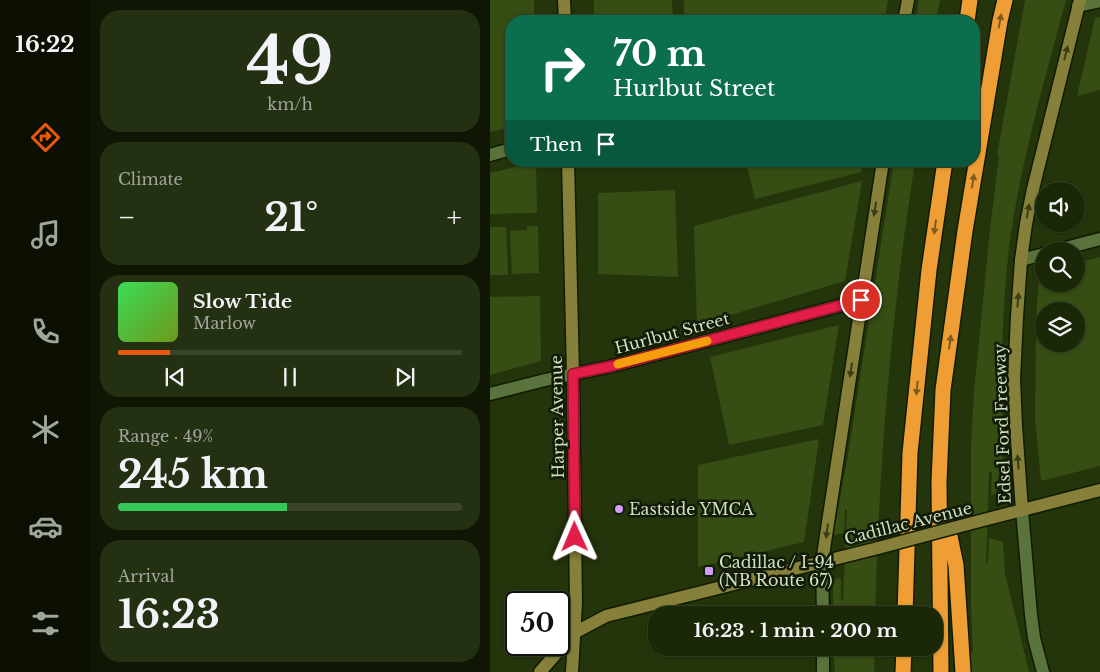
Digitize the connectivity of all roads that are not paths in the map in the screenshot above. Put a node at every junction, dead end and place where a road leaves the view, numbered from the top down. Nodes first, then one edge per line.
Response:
1 (564, 0) edge
2 (908, 0) edge
3 (970, 0) edge
4 (1005, 0) edge
5 (1100, 1) edge
6 (1079, 3) edge
7 (565, 15) edge
8 (905, 15) edge
9 (967, 15) edge
10 (980, 142) edge
11 (505, 151) edge
12 (490, 155) edge
13 (568, 167) edge
14 (882, 167) edge
15 (944, 167) edge
16 (976, 167) edge
17 (1100, 239) edge
18 (1085, 243) edge
19 (1035, 256) edge
20 (1021, 260) junction
21 (861, 300) junction
22 (573, 374) junction
23 (490, 394) edge
24 (939, 482) junction
25 (1100, 490) edge
26 (1022, 510) junction
27 (822, 562) junction
28 (822, 606) edge
29 (905, 606) edge
30 (574, 633) junction
31 (823, 656) edge
32 (904, 656) edge
33 (540, 672) edge
34 (572, 672) edge
35 (823, 672) edge
36 (903, 672) edge
37 (941, 672) edge
38 (962, 672) edge
39 (1043, 672) edge

1 - 7 main road
2 - 8 main road
3 - 9 highway
10 -> 4 highway
5 - 6 street
20 -> 6 main road, Edsel Ford Freeway
11 - 12 street
13 - 22 main road, Harper Avenue
14 -> 21 main road
15 -> 29 highway
24 -> 16 highway
17 - 18 street
19 - 20 street
26 -> 20 main road, Edsel Ford Freeway
21 - 22 street, Hurlbut Street
21 -> 27 main road
22 - 23 street, Hurlbut Street
22 - 30 main road, Harper Avenue
24 - 37 highway
24 - 38 highway
25 - 26 main road, Cadillac Avenue
26 - 27 main road, Cadillac Avenue, bridge
26 - 39 street, Edsel Ford Freeway
27 - 28 street
27 - 30 main road, Cadillac Avenue
30 - 33 main road, Cadillac Avenue
30 - 34 main road, Harper Avenue
31 - 35 street
32 - 36 highway

